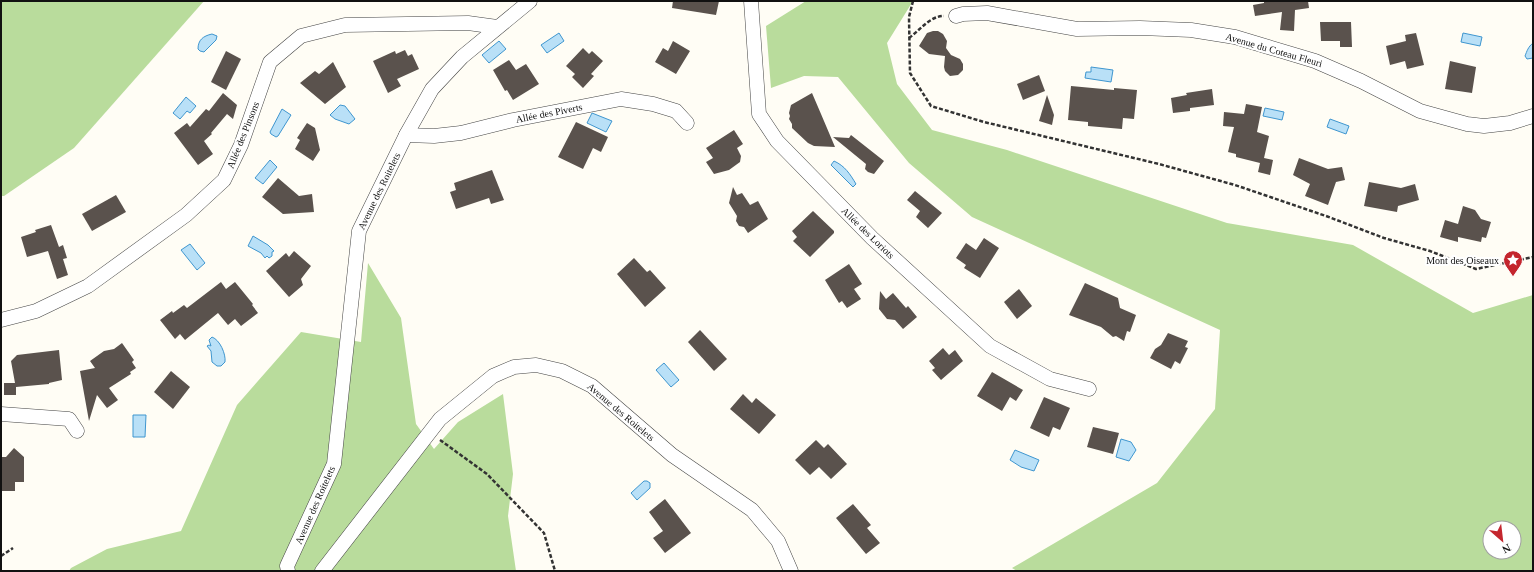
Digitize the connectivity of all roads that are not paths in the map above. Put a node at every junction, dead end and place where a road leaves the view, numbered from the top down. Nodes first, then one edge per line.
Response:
1 (530, 1) edge
2 (751, 1) edge
3 (956, 16) road end
4 (497, 27) junction
5 (1533, 116) edge
6 (687, 123) dead end
7 (406, 135) junction
8 (1, 320) edge
9 (1089, 389) dead end
10 (1, 414) edge
11 (77, 430) dead end
12 (288, 571) edge
13 (322, 571) edge
14 (792, 571) edge

1 - 4 street, Avenue des Roitelets
2 - 9 street, Allée des Loriots
3 - 5 street, Avenue du Coteau Fleuri
4 - 7 street, Avenue des Roitelets
4 - 8 street, Allée des Pinsons
6 - 7 street, Allée des Piverts
7 - 12 street, Avenue des Roitelets
10 - 11 street
13 - 14 street, Avenue des Roitelets

